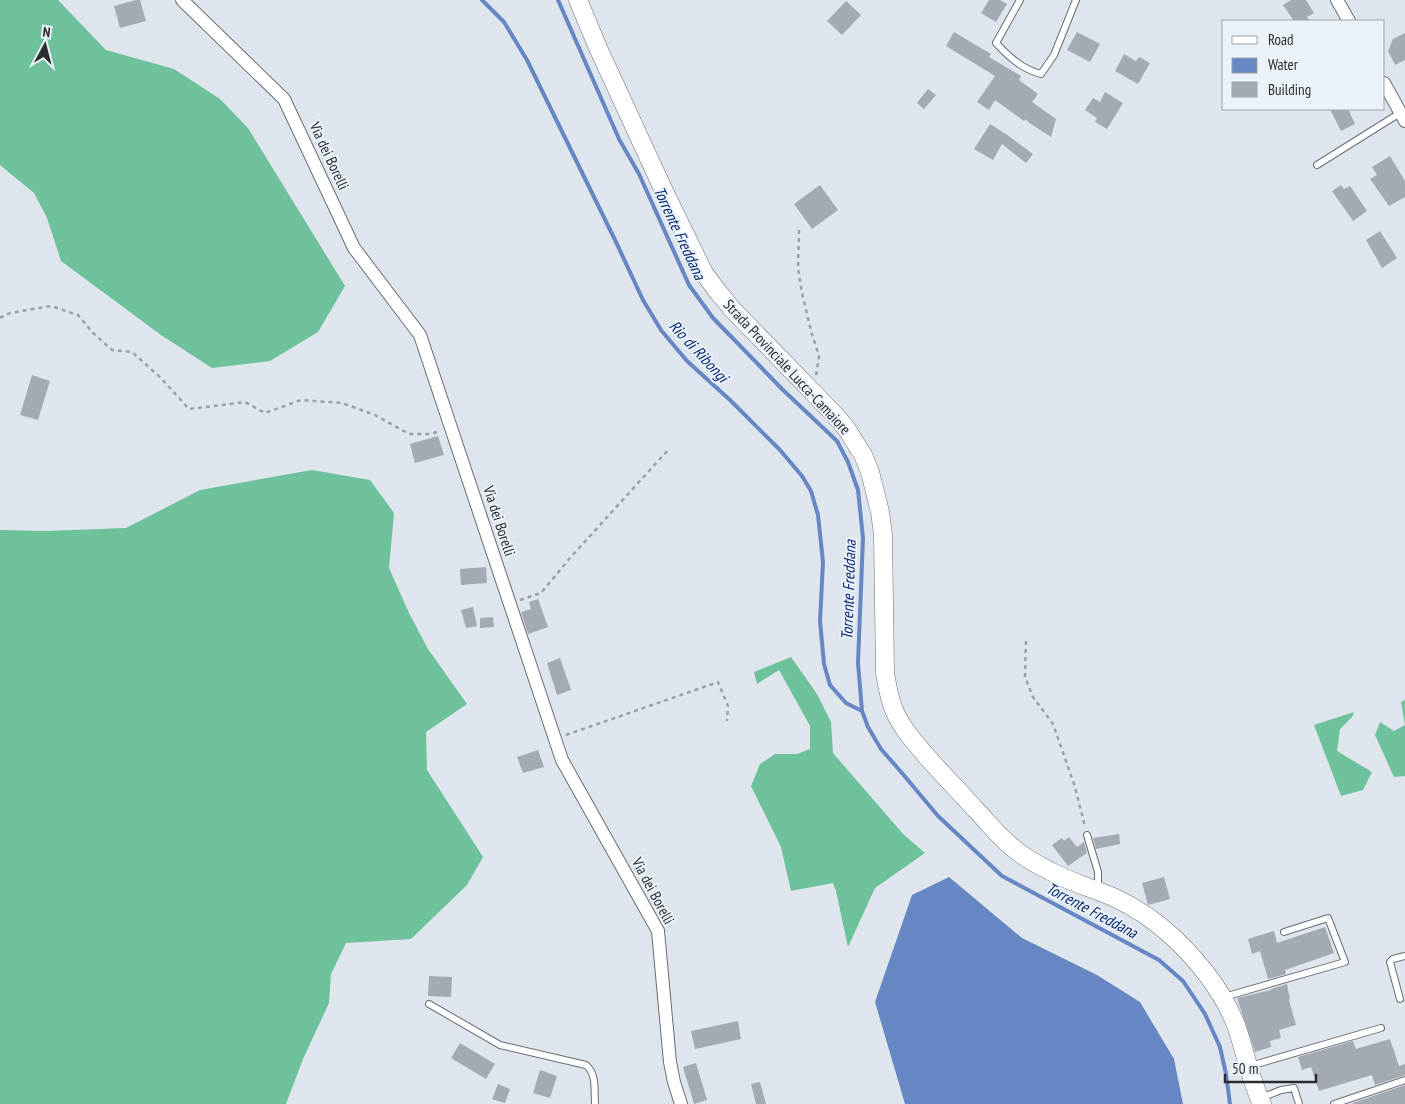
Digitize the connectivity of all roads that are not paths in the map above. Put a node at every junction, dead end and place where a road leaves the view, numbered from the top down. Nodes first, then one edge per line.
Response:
1 (182, 0) edge
2 (578, 0) edge
3 (1020, 0) edge
4 (1076, 0) edge
5 (1337, 0) edge
6 (1348, 20) edge
7 (1385, 85) edge
8 (1404, 118) edge
9 (1317, 165) dead end
10 (1087, 835) road end
11 (1098, 892) junction
12 (1284, 932) dead end
13 (1405, 956) edge
14 (1223, 998) junction
15 (1400, 999) dead end
16 (429, 1004) dead end
17 (1381, 1028) dead end
18 (1249, 1067) junction
19 (1405, 1080) edge
20 (1261, 1101) edge
21 (595, 1104) edge
22 (680, 1104) edge
23 (1300, 1104) edge
24 (1334, 1104) edge

1 - 22 street, Via dei Borelli
2 - 11 main road, Strada Provinciale Lucca-Camaiore
3 - 4 lane
5 - 6 street
7 - 8 street
8 - 9 lane
10 - 11 lane
11 - 14 main road, Strada Provinciale Lucca-Camaiore
12 - 14 lane
13 - 15 lane
14 - 18 main road, Strada Provinciale Lucca-Camaiore
16 - 21 lane
17 - 18 lane
18 - 20 main road, Strada Provinciale Lucca-Camaiore
19 - 24 lane
20 - 23 lane

